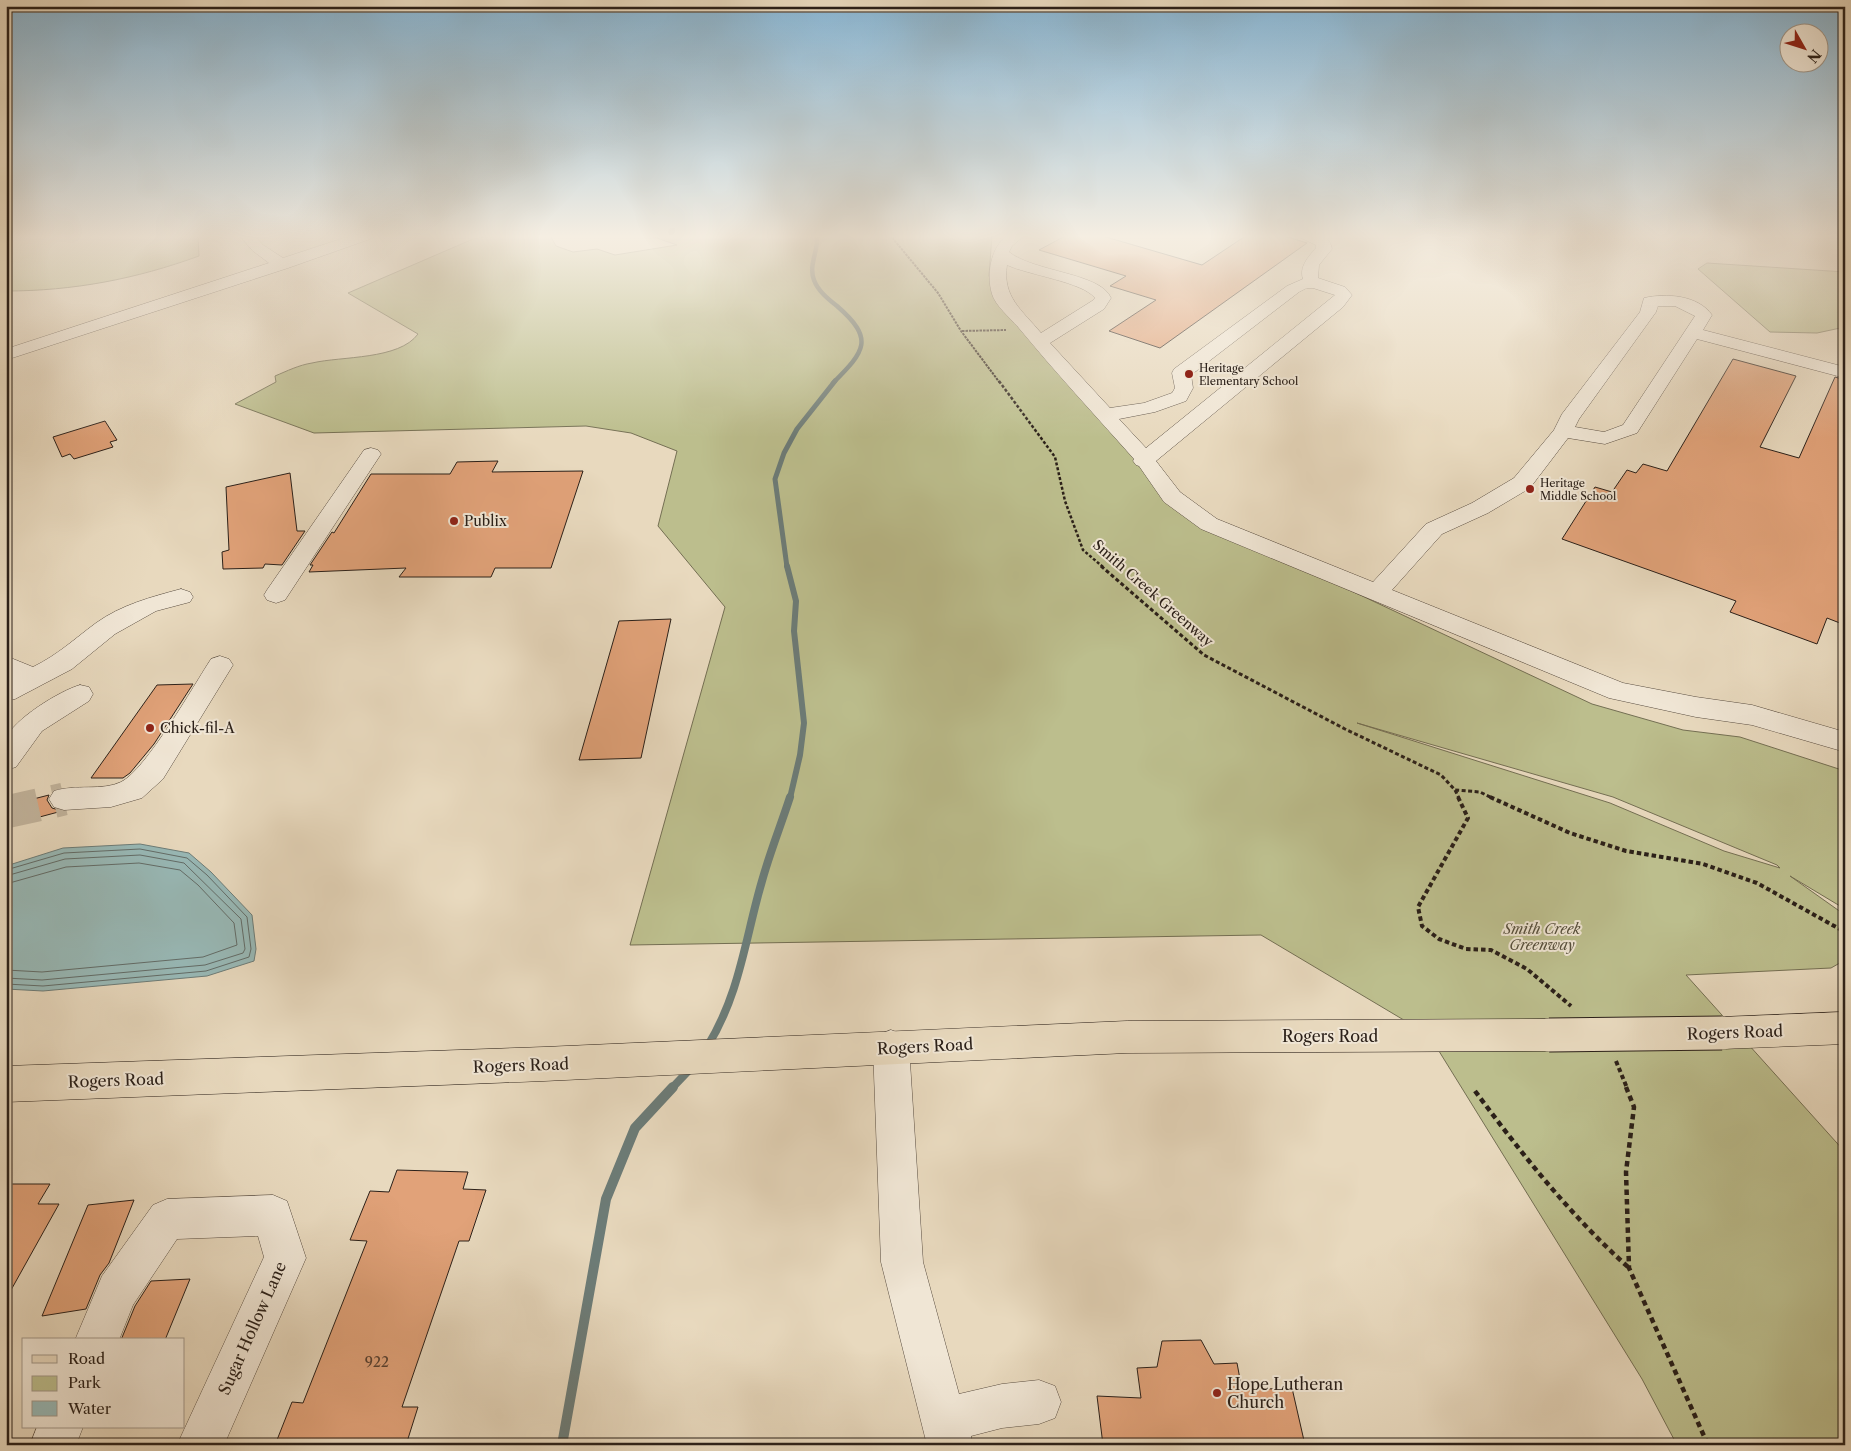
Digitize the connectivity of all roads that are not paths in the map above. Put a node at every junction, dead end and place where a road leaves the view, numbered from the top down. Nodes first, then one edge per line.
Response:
1 (166, 303) edge
2 (1007, 303) edge
3 (1100, 303) edge
4 (1277, 303) edge
5 (1335, 303) edge
6 (1650, 303) edge
7 (1684, 303) edge
8 (1694, 333) junction
9 (1034, 336) junction
10 (6, 355) edge
11 (1845, 373) edge
12 (1105, 415) junction
13 (1563, 431) junction
14 (371, 454) dead end
15 (1143, 461) junction
16 (1377, 592) junction
17 (276, 595) dead end
18 (181, 597) dead end
19 (6, 665) edge
20 (220, 665) dead end
21 (35, 677) junction
22 (6, 692) edge
23 (80, 694) dead end
24 (1845, 742) edge
25 (6, 760) edge
26 (64, 804) tunnel mouth
27 (1845, 1028) edge
28 (891, 1047) junction
29 (6, 1084) edge
30 (98, 1338) edge
31 (1039, 1402) dead end
32 (60, 1428) edge
33 (947, 1432) edge
34 (53, 1445) edge
35 (200, 1445) edge

1 - 10 street
2 - 9 street
3 - 9 street
4 - 12 street
5 - 15 street
6 - 13 street
7 - 8 street
8 - 11 street
8 - 13 street
9 - 12 street
12 - 15 street
13 - 16 street
14 - 17 street
15 - 16 street
16 - 24 street
18 - 21 street
19 - 21 street
20 - 26 street
21 - 22 street
23 - 25 street
27 - 28 main road, Rogers Road, bridge
28 - 29 main road, Rogers Road
28 - 33 street
30 - 35 street, Sugar Hollow Lane
31 - 33 street
32 - 34 street

